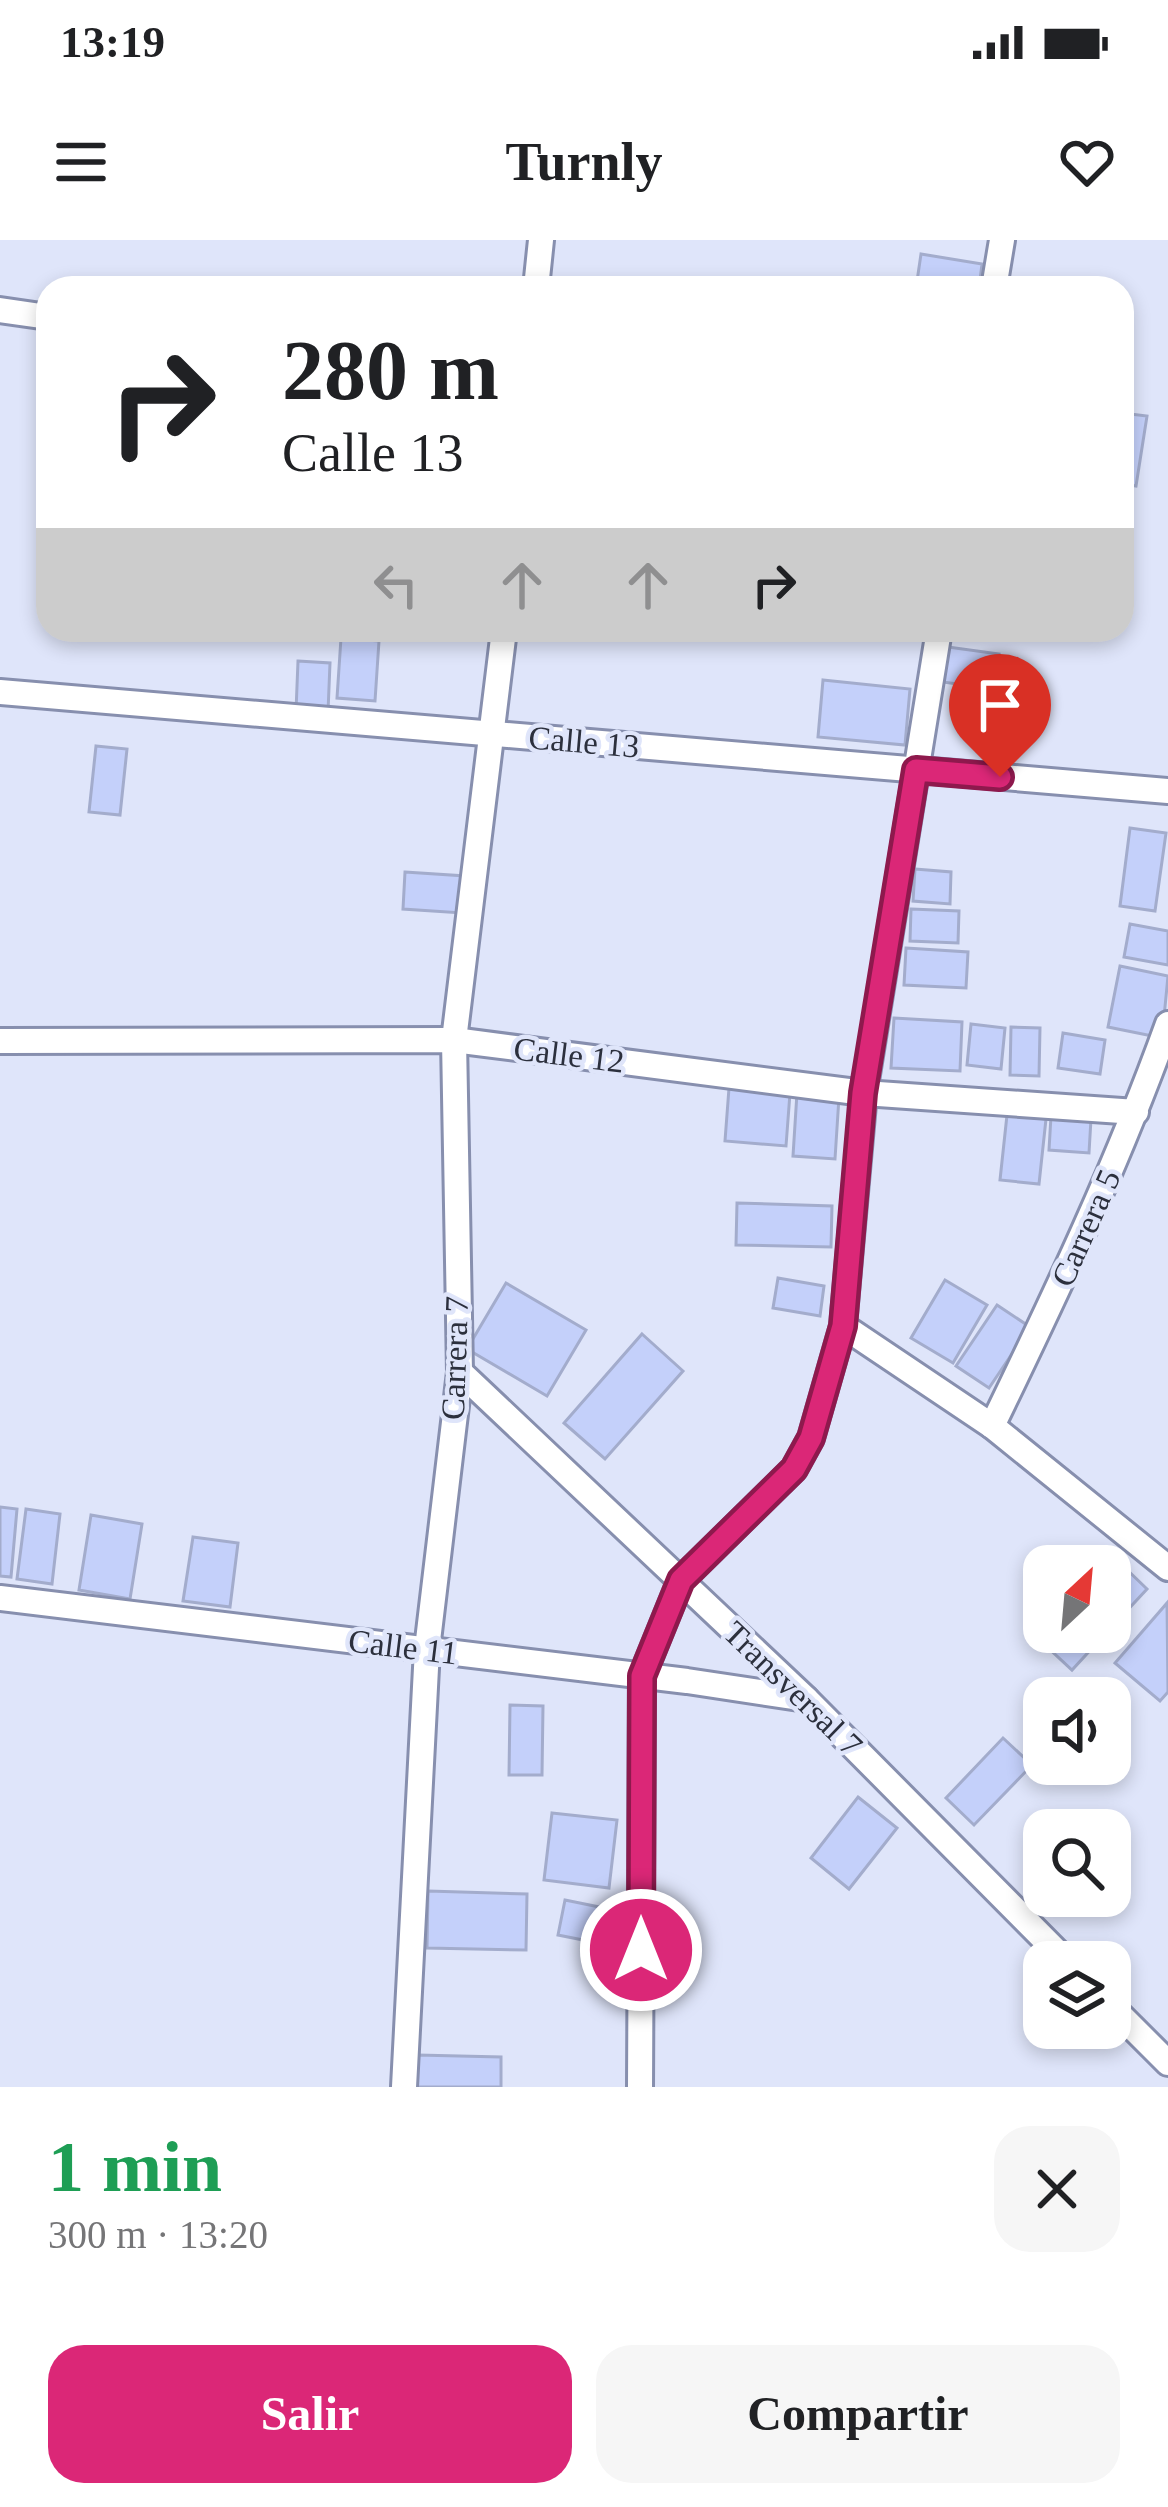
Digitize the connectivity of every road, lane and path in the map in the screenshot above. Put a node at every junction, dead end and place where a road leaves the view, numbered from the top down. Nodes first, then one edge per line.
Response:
1 (541, 240) edge
2 (1002, 240) edge
3 (537, 276) edge
4 (996, 276) edge
5 (0, 310) edge
6 (36, 314) edge
7 (503, 642) edge
8 (937, 642) edge
9 (0, 692) edge
10 (494, 734) junction
11 (916, 770) junction
12 (1168, 791) edge
13 (1168, 1024) edge
14 (454, 1040) junction
15 (0, 1041) edge
16 (863, 1093) junction
17 (1136, 1112) junction
18 (843, 1326) junction
19 (460, 1372) junction
20 (992, 1426) junction
21 (1168, 1568) edge
22 (681, 1580) junction
23 (0, 1598) edge
24 (427, 1649) junction
25 (642, 1676) junction
26 (806, 1700) junction
27 (1046, 1941) edge
28 (1131, 2026) edge
29 (1168, 2063) edge
30 (404, 2087) edge
31 (640, 2087) edge

1 - 3 street
2 - 4 street
5 - 6 street
7 - 10 street, Carrera 7
8 - 11 street
9 - 10 street, Calle 13
10 - 11 street, Calle 13
10 - 14 street, Carrera 7
11 - 12 street, Calle 13
11 - 16 street
13 - 17 street, Carrera 5
14 - 15 street, Calle 12
14 - 16 street, Calle 12
14 - 19 street, Carrera 7
16 - 17 street, Calle 12
16 - 18 street
17 - 20 street, Carrera 5
18 - 20 street
18 - 22 street
19 - 22 street, Transversal 7
19 - 24 street, Carrera 7
20 - 21 street
22 - 25 street
22 - 26 street, Transversal 7
23 - 24 street, Calle 11
24 - 25 street, Calle 11
24 - 30 street, Carrera 7
25 - 26 street, Calle 11
25 - 31 street
26 - 27 street, Transversal 7
28 - 29 street

